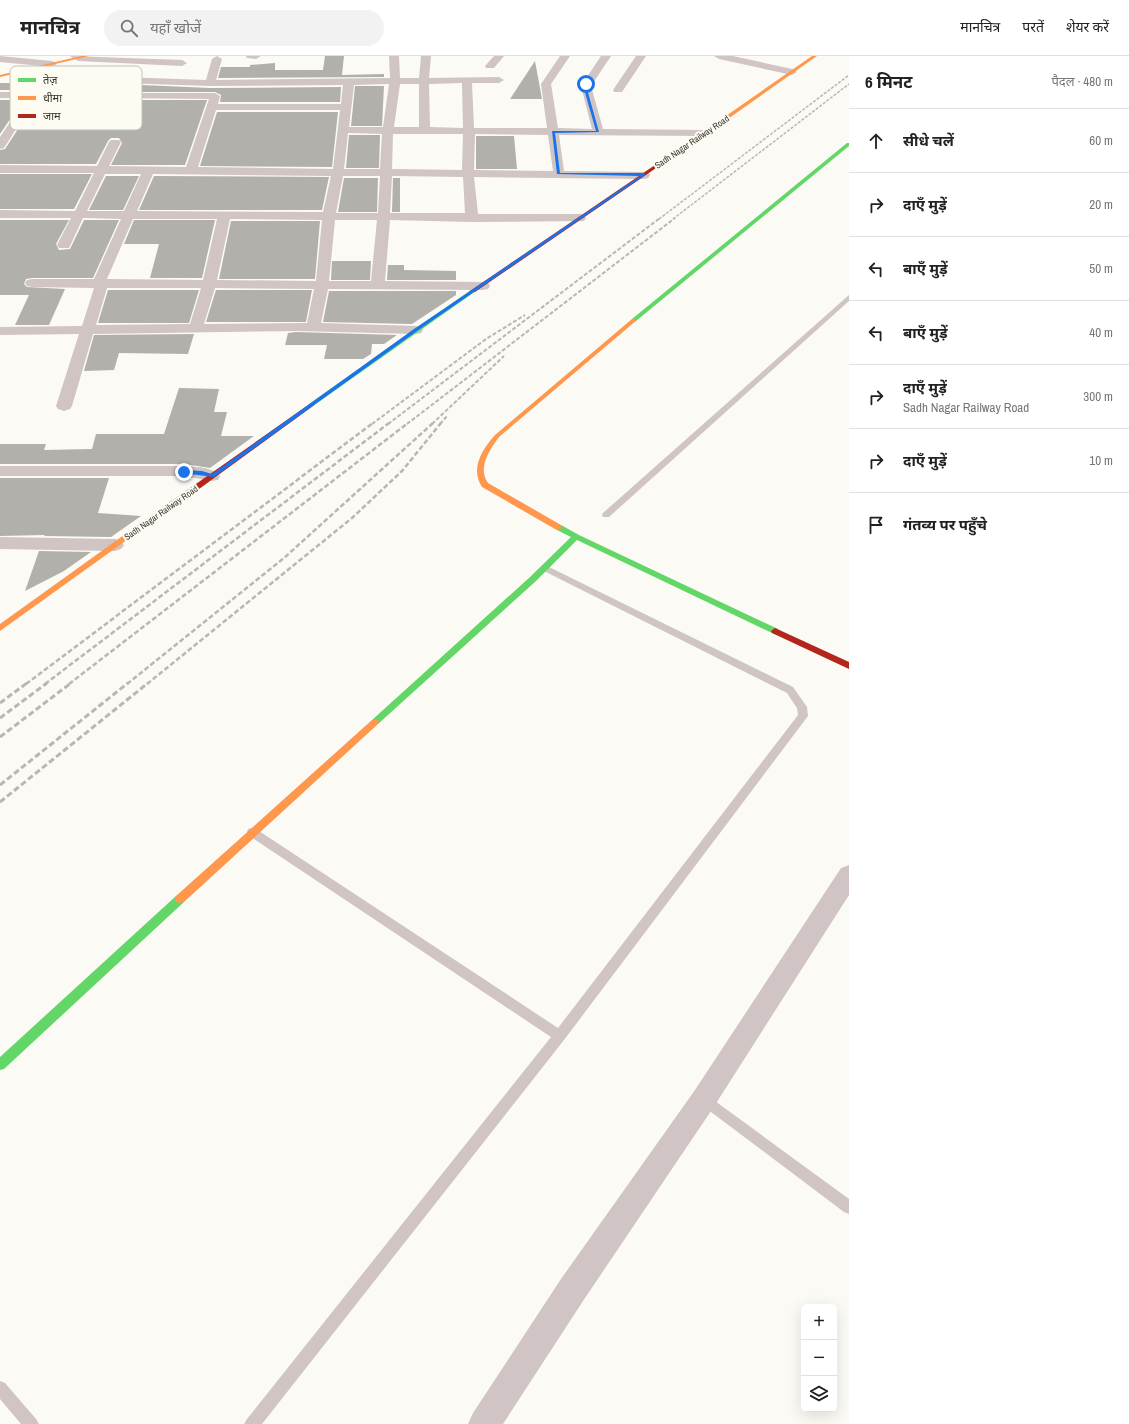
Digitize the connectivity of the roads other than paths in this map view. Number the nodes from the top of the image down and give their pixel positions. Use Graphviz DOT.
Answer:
graph roads {
  1 [pos="251,56"];
  2 [pos="256,56"];
  3 [pos="394,56"];
  4 [pos="426,56"];
  5 [pos="499,56"];
  6 [pos="565,56"];
  7 [pos="606,56"];
  8 [pos="641,56"];
  9 [pos="719,56"];
  10 [pos="815,56"];
  11 [pos="80,57"];
  12 [pos="0,59"];
  13 [pos="217,59"];
  14 [pos="135,61"];
  15 [pos="182,63"];
  16 [pos="52,64"];
  17 [pos="43,66"];
  18 [pos="131,66"];
  19 [pos="490,66"];
  20 [pos="792,72"];
  21 [pos="10,74"];
  22 [pos="0,76"];
  23 [pos="142,80"];
  24 [pos="395,80"];
  25 [pos="424,80"];
  26 [pos="467,80"];
  27 [pos="499,80"];
  28 [pos="349,81"];
  29 [pos="210,82"];
  30 [pos="618,90"];
  31 [pos="142,98"];
  32 [pos="346,107"];
  33 [pos="212,108"];
  34 [pos="10,130"];
  35 [pos="342,130"];
  36 [pos="388,131"];
  37 [pos="425,131"];
  38 [pos="469,131"];
  39 [pos="553,132"];
  40 [pos="598,132"];
  41 [pos="705,133"];
  42 [pos="115,142"];
  43 [pos="849,144"];
  44 [pos="0,146"];
  45 [pos="0,169"];
  46 [pos="100,170"];
  47 [pos="148,170"];
  48 [pos="191,171"];
  49 [pos="338,172"];
  50 [pos="386,172"];
  51 [pos="468,173"];
  52 [pos="559,174"];
  53 [pos="644,175"];
  54 [pos="80,215"];
  55 [pos="130,215"];
  56 [pos="1,216"];
  57 [pos="224,216"];
  58 [pos="329,216"];
  59 [pos="384,217"];
  60 [pos="472,218"];
  61 [pos="580,218"];
  62 [pos="64,245"];
  63 [pos="32,283"];
  64 [pos="101,283"];
  65 [pos="209,284"];
  66 [pos="322,284"];
  67 [pos="378,284"];
  68 [pos="483,286"];
  69 [pos="849,297"];
  70 [pos="196,328"];
  71 [pos="313,328"];
  72 [pos="88,329"];
  73 [pos="416,330"];
  74 [pos="0,331"];
  75 [pos="64,406"];
  76 [pos="0,470"];
  77 [pos="212,476"];
  78 [pos="606,515"];
  79 [pos="576,538"];
  80 [pos="0,543"];
  81 [pos="115,545"];
  82 [pos="545,568"];
  83 [pos="3,624"];
  84 [pos="849,666"];
  85 [pos="252,832"];
  86 [pos="849,875"];
  87 [pos="560,1036"];
  88 [pos="0,1065"];
  89 [pos="704,1099"];
  90 [pos="849,1207"];
  91 [pos="0,1388"];
  92 [pos="31,1424"];
  93 [pos="252,1424"];
  94 [pos="484,1424"];
  1 -- 2 [label="street"];
  3 -- 24 [label="street"];
  4 -- 25 [label="street"];
  5 -- 19 [label="street"];
  6 -- 39 [label="street"];
  7 -- 40 [label="street"];
  8 -- 30 [label="street"];
  9 -- 20 [label="street"];
  10 -- 20 [label="street, Sadh Nagar Railway Road"];
  11 -- 14 [label="street"];
  11 -- 16 [label="street"];
  12 -- 16 [label="street"];
  13 -- 29 [label="street"];
  14 -- 15 [label="street"];
  14 -- 18 [label="street"];
  16 -- 17 [label="street"];
  20 -- 41 [label="street, Sadh Nagar Railway Road"];
  21 -- 22 [label="street"];
  23 -- 29 [label="street"];
  24 -- 25 [label="street"];
  24 -- 28 [label="street"];
  24 -- 36 [label="street"];
  25 -- 26 [label="street"];
  25 -- 37 [label="street"];
  26 -- 27 [label="street"];
  26 -- 38 [label="street"];
  28 -- 29 [label="street"];
  28 -- 32 [label="street"];
  31 -- 33 [label="street"];
  32 -- 33 [label="street"];
  32 -- 35 [label="street"];
  33 -- 48 [label="street"];
  34 -- 44 [label="street"];
  35 -- 36 [label="street"];
  35 -- 49 [label="street"];
  36 -- 37 [label="street"];
  36 -- 50 [label="street"];
  37 -- 38 [label="street"];
  38 -- 39 [label="street"];
  38 -- 51 [label="street"];
  39 -- 40 [label="street"];
  39 -- 52 [label="street"];
  40 -- 41 [label="street"];
  41 -- 53 [label="street, Sadh Nagar Railway Road"];
  42 -- 46 [label="street"];
  43 -- 79 [label="street"];
  45 -- 46 [label="street"];
  46 -- 47 [label="street"];
  46 -- 54 [label="street"];
  47 -- 48 [label="street"];
  47 -- 55 [label="street"];
  48 -- 49 [label="street"];
  49 -- 50 [label="street"];
  49 -- 58 [label="street"];
  50 -- 51 [label="street"];
  50 -- 59 [label="street"];
  51 -- 52 [label="street"];
  51 -- 60 [label="street"];
  52 -- 53 [label="street"];
  53 -- 61 [label="street, Sadh Nagar Railway Road"];
  54 -- 55 [label="street"];
  54 -- 56 [label="street"];
  54 -- 62 [label="street"];
  55 -- 57 [label="street"];
  55 -- 64 [label="street"];
  57 -- 58 [label="street"];
  57 -- 65 [label="street"];
  58 -- 59 [label="street"];
  58 -- 66 [label="street"];
  59 -- 60 [label="street"];
  59 -- 67 [label="street"];
  60 -- 61 [label="street"];
  61 -- 68 [label="street, Sadh Nagar Railway Road"];
  63 -- 64 [label="street"];
  64 -- 65 [label="street"];
  64 -- 72 [label="street"];
  65 -- 66 [label="street"];
  65 -- 70 [label="street"];
  66 -- 67 [label="street"];
  66 -- 71 [label="street"];
  67 -- 68 [label="street"];
  68 -- 73 [label="street, Sadh Nagar Railway Road"];
  69 -- 78 [label="lane"];
  70 -- 71 [label="street"];
  70 -- 72 [label="street"];
  71 -- 73 [label="street"];
  72 -- 74 [label="street"];
  72 -- 75 [label="street"];
  73 -- 77 [label="street, Sadh Nagar Railway Road"];
  76 -- 77 [label="street"];
  77 -- 81 [label="street, Sadh Nagar Railway Road"];
  79 -- 82 [label="street"];
  79 -- 84 [label="street"];
  80 -- 81 [label="street"];
  81 -- 83 [label="street, Sadh Nagar Railway Road"];
  82 -- 85 [label="street"];
  82 -- 87 [label="lane"];
  85 -- 87 [label="lane"];
  85 -- 88 [label="street"];
  86 -- 89 [label="street"];
  87 -- 93 [label="lane"];
  89 -- 90 [label="lane"];
  89 -- 94 [label="street"];
  91 -- 92 [label="lane"];
}
